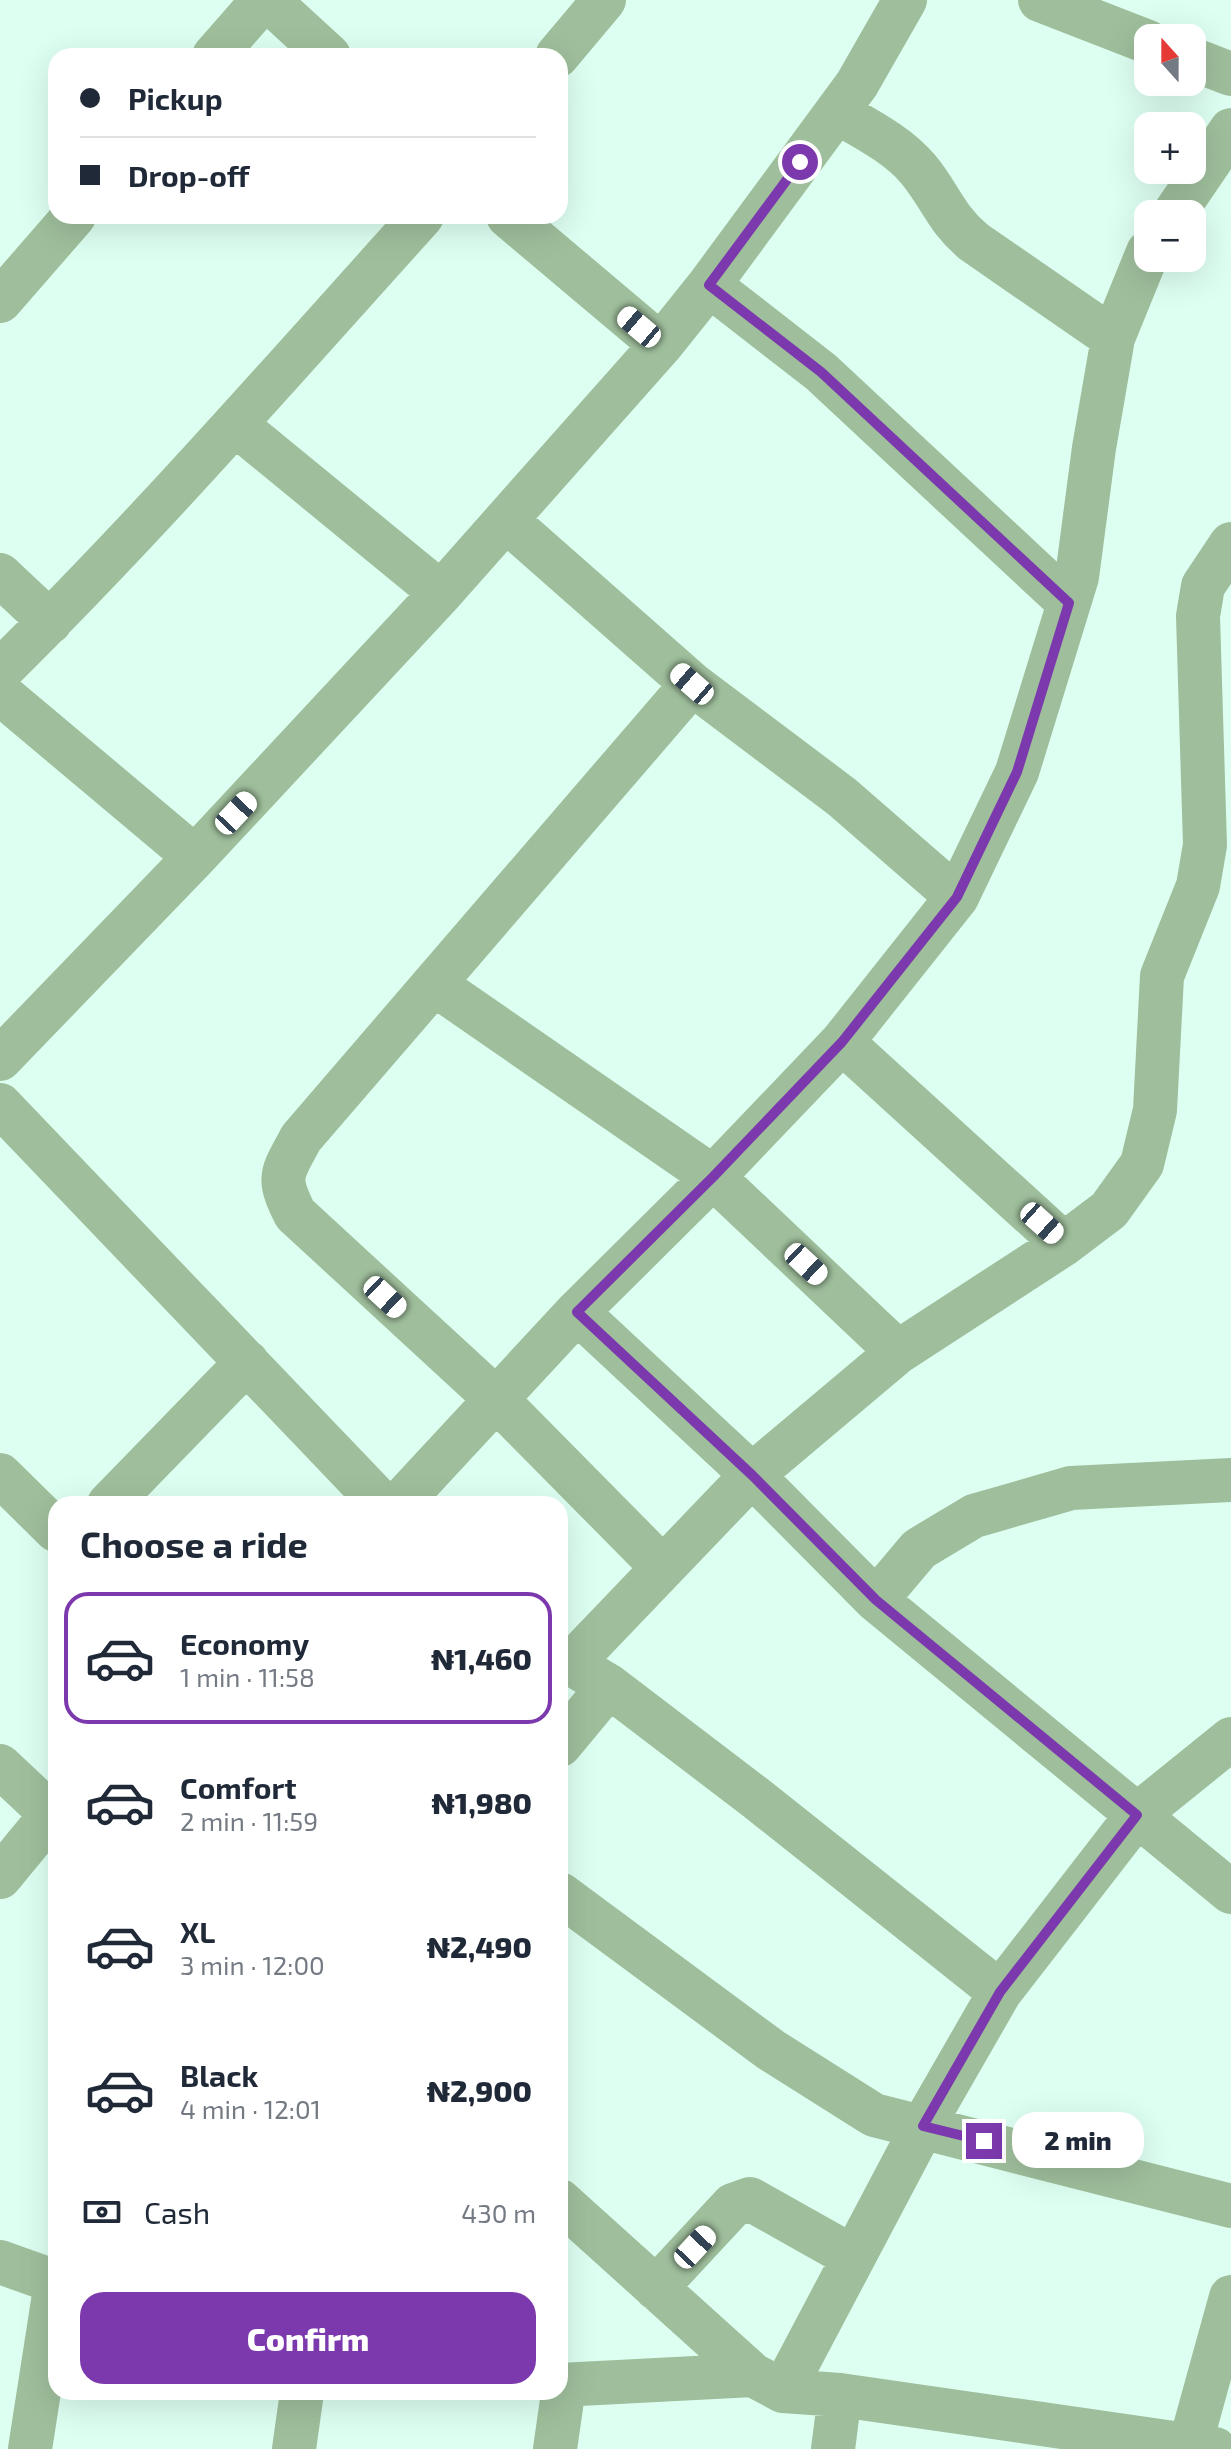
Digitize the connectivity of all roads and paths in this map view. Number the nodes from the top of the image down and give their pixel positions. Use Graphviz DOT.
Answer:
graph roads {
  1 [pos="266,0"];
  2 [pos="604,0"];
  3 [pos="905,0"];
  4 [pos="1040,0"];
  5 [pos="1134,37"];
  6 [pos="221,48"];
  7 [pos="320,48"];
  8 [pos="564,48"];
  9 [pos="1206,64"];
  10 [pos="1231,74"];
  11 [pos="837,112"];
  12 [pos="1231,130"];
  13 [pos="1184,200"];
  14 [pos="67,224"];
  15 [pos="415,224"];
  16 [pos="517,224"];
  17 [pos="1140,272"];
  18 [pos="709,285"];
  19 [pos="0,301"];
  20 [pos="1113,338"];
  21 [pos="661,345"];
  22 [pos="235,424"];
  23 [pos="507,521"];
  24 [pos="1231,544"];
  25 [pos="0,575"];
  26 [pos="441,593"];
  27 [pos="1069,603"];
  28 [pos="50,622"];
  29 [pos="0,671"];
  30 [pos="692,684"];
  31 [pos="0,693"];
  32 [pos="195,857"];
  33 [pos="957,897"];
  34 [pos="434,984"];
  35 [pos="842,1042"];
  36 [pos="0,1059"];
  37 [pos="0,1105"];
  38 [pos="713,1177"];
  39 [pos="1064,1244"];
  40 [pos="577,1312"];
  41 [pos="898,1352"];
  42 [pos="247,1362"];
  43 [pos="497,1400"];
  44 [pos="0,1475"];
  45 [pos="752,1475"];
  46 [pos="1231,1480"];
  47 [pos="117,1496"];
  48 [pos="374,1496"];
  49 [pos="407,1496"];
  50 [pos="48,1522"];
  51 [pos="663,1568"];
  52 [pos="876,1600"];
  53 [pos="568,1658"];
  54 [pos="568,1663"];
  55 [pos="609,1686"];
  56 [pos="568,1735"];
  57 [pos="1231,1739"];
  58 [pos="0,1766"];
  59 [pos="48,1806"];
  60 [pos="1137,1815"];
  61 [pos="48,1818"];
  62 [pos="0,1877"];
  63 [pos="1231,1892"];
  64 [pos="568,1900"];
  65 [pos="1000,1992"];
  66 [pos="923,2126"];
  67 [pos="1231,2206"];
  68 [pos="568,2208"];
  69 [pos="853,2257"];
  70 [pos="0,2262"];
  71 [pos="48,2279"];
  72 [pos="656,2288"];
  73 [pos="1231,2297"];
  74 [pos="48,2333"];
  75 [pos="768,2383"];
  76 [pos="568,2385"];
  77 [pos="840,2395"];
  78 [pos="301,2400"];
  79 [pos="560,2400"];
  80 [pos="1198,2448"];
  81 [pos="30,2449"];
  82 [pos="294,2449"];
  83 [pos="555,2449"];
  84 [pos="833,2449"];
  1 -- 6 [label="street"];
  1 -- 7 [label="street"];
  2 -- 8 [label="street"];
  3 -- 11 [label="street"];
  4 -- 5 [label="street"];
  9 -- 10 [label="street"];
  11 -- 18 [label="street"];
  11 -- 20 [label="street"];
  12 -- 13 [label="street"];
  14 -- 19 [label="street"];
  15 -- 22 [label="street"];
  16 -- 21 [label="street"];
  17 -- 20 [label="street"];
  18 -- 21 [label="street"];
  18 -- 27 [label="street"];
  20 -- 27 [label="street"];
  21 -- 23 [label="street"];
  22 -- 26 [label="street"];
  22 -- 28 [label="street"];
  23 -- 26 [label="street"];
  23 -- 30 [label="street"];
  24 -- 39 [label="street"];
  25 -- 28 [label="street"];
  26 -- 32 [label="street"];
  27 -- 33 [label="street"];
  28 -- 29 [label="street"];
  30 -- 33 [label="street"];
  30 -- 34 [label="street"];
  31 -- 32 [label="street"];
  32 -- 36 [label="street"];
  33 -- 35 [label="street"];
  34 -- 38 [label="street"];
  34 -- 43 [label="street"];
  35 -- 38 [label="street"];
  35 -- 39 [label="street"];
  37 -- 42 [label="street"];
  38 -- 40 [label="street"];
  38 -- 41 [label="street"];
  39 -- 41 [label="street"];
  40 -- 43 [label="street"];
  40 -- 45 [label="street"];
  41 -- 45 [label="street"];
  42 -- 47 [label="street"];
  42 -- 48 [label="street"];
  43 -- 49 [label="street"];
  43 -- 51 [label="street"];
  44 -- 50 [label="street"];
  45 -- 51 [label="street"];
  45 -- 52 [label="street"];
  46 -- 52 [label="street"];
  51 -- 53 [label="street"];
  52 -- 60 [label="street"];
  54 -- 55 [label="street"];
  55 -- 56 [label="street"];
  55 -- 65 [label="street"];
  57 -- 60 [label="street"];
  58 -- 59 [label="street"];
  60 -- 63 [label="street"];
  60 -- 65 [label="street"];
  61 -- 62 [label="street"];
  64 -- 66 [label="street"];
  65 -- 66 [label="street"];
  66 -- 67 [label="street"];
  66 -- 69 [label="street"];
  68 -- 72 [label="street"];
  69 -- 72 [label="street"];
  69 -- 75 [label="street"];
  70 -- 71 [label="street"];
  72 -- 75 [label="street"];
  73 -- 80 [label="street"];
  74 -- 81 [label="street"];
  75 -- 76 [label="street"];
  75 -- 77 [label="street"];
  77 -- 80 [label="street"];
  77 -- 84 [label="street"];
  78 -- 82 [label="street"];
  79 -- 83 [label="street"];
}
